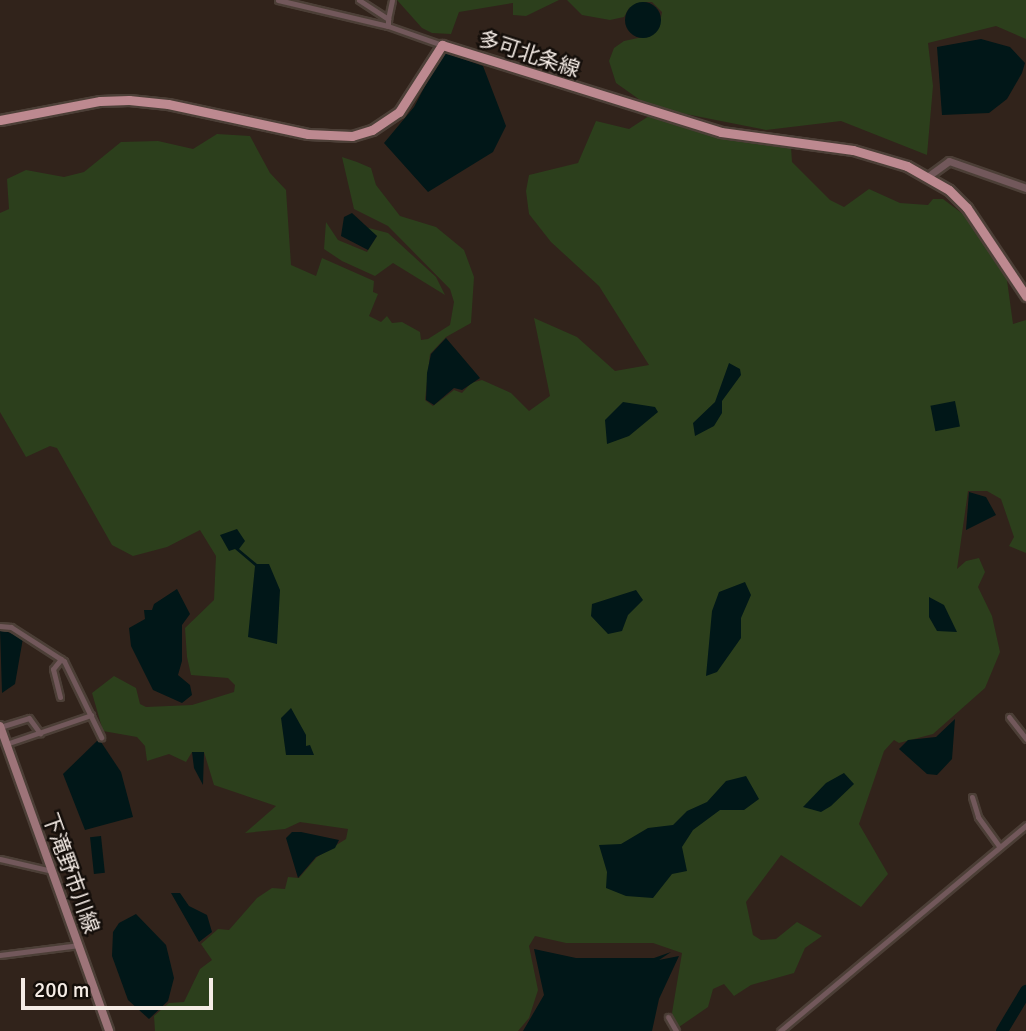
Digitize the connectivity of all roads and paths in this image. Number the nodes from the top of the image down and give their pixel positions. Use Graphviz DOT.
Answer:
graph roads {
  1 [pos="278,0"];
  2 [pos="315,0"];
  3 [pos="360,0"];
  4 [pos="392,0"];
  5 [pos="314,9"];
  6 [pos="388,23"];
  7 [pos="442,45"];
  8 [pos="0,120"];
  9 [pos="928,177"];
  10 [pos="1026,188"];
  11 [pos="1026,296"];
  12 [pos="0,626"];
  13 [pos="61,659"];
  14 [pos="60,697"];
  15 [pos="91,715"];
  16 [pos="1009,717"];
  17 [pos="0,728"];
  18 [pos="40,733"];
  19 [pos="100,737"];
  20 [pos="1026,738"];
  21 [pos="6,744"];
  22 [pos="972,797"];
  23 [pos="1026,825"];
  24 [pos="1000,847"];
  25 [pos="0,859"];
  26 [pos="52,871"];
  27 [pos="79,945"];
  28 [pos="0,955"];
  29 [pos="668,1017"];
  30 [pos="109,1031"];
  31 [pos="676,1031"];
  32 [pos="780,1031"];
  1 -- 5 [label="street"];
  2 -- 5 [label="street"];
  3 -- 6 [label="street"];
  4 -- 6 [label="street"];
  5 -- 6 [label="street"];
  6 -- 7 [label="street"];
  7 -- 8 [label="main road"];
  7 -- 9 [label="main road, 多可北条線"];
  9 -- 10 [label="street"];
  9 -- 11 [label="main road, 多可北条線"];
  12 -- 13 [label="street"];
  13 -- 14 [label="street"];
  13 -- 15 [label="street"];
  15 -- 18 [label="street"];
  15 -- 19 [label="street"];
  16 -- 20 [label="street"];
  17 -- 18 [label="street"];
  17 -- 21 [label="main road, 下滝野市川線"];
  18 -- 21 [label="street"];
  21 -- 26 [label="main road, 下滝野市川線"];
  22 -- 24 [label="street"];
  23 -- 24 [label="street"];
  24 -- 32 [label="street"];
  25 -- 26 [label="street"];
  26 -- 27 [label="main road, 下滝野市川線"];
  27 -- 28 [label="street"];
  27 -- 30 [label="main road, 下滝野市川線"];
  29 -- 31 [label="street"];
}
